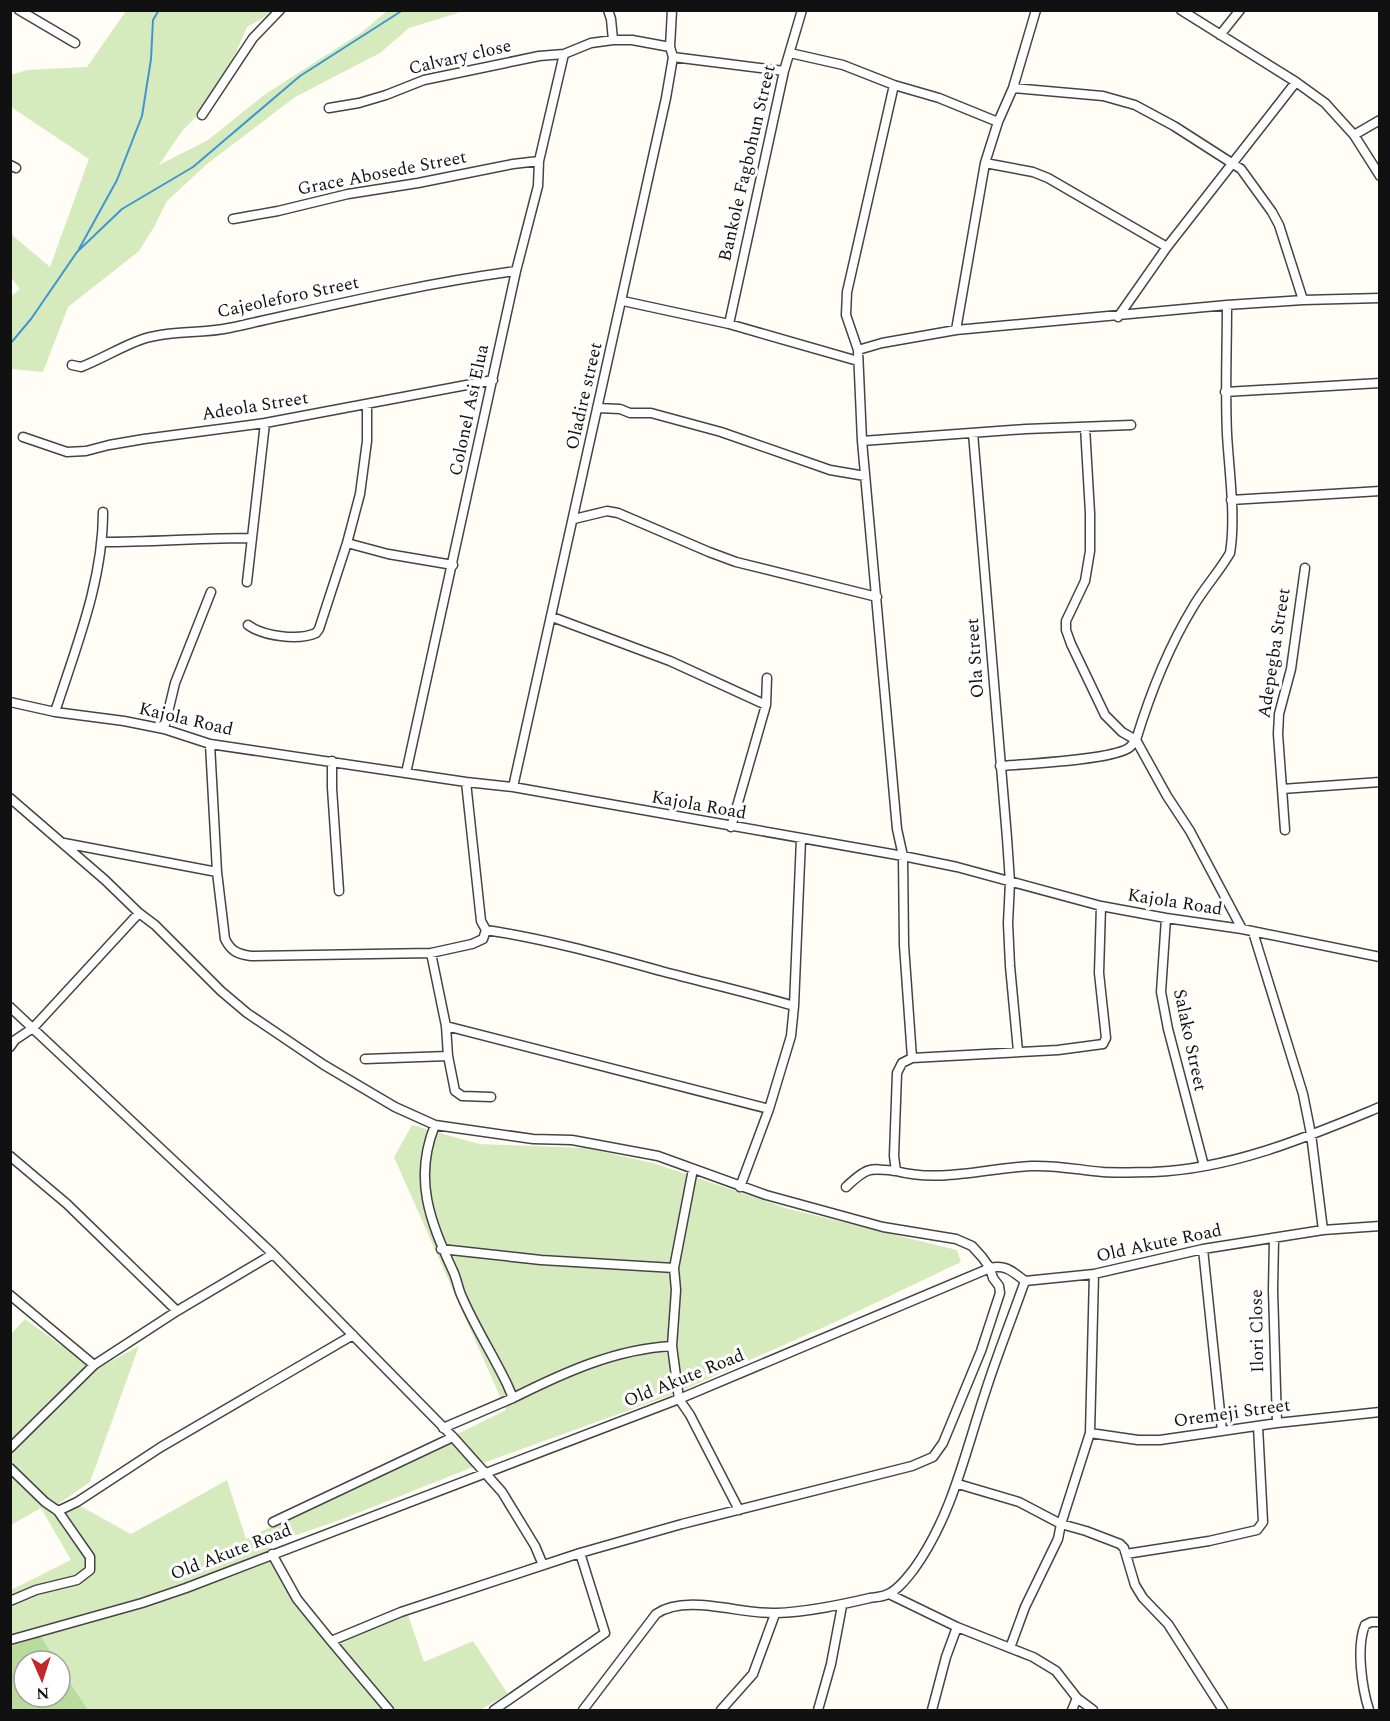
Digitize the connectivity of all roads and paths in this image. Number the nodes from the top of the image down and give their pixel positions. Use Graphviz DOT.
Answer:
graph roads {
  1 [pos="19,10"];
  2 [pos="280,10"];
  3 [pos="608,10"];
  4 [pos="672,10"];
  5 [pos="802,10"];
  6 [pos="1036,10"];
  7 [pos="1181,10"];
  8 [pos="1240,10"];
  9 [pos="1220,35"];
  10 [pos="613,40"];
  11 [pos="75,43"];
  12 [pos="670,47"];
  13 [pos="790,52"];
  14 [pos="564,54"];
  15 [pos="673,57"];
  16 [pos="784,71"];
  17 [pos="1296,82"];
  18 [pos="894,85"];
  19 [pos="1014,88"];
  20 [pos="329,108"];
  21 [pos="202,115"];
  22 [pos="1380,120"];
  23 [pos="998,122"];
  24 [pos="1354,135"];
  25 [pos="539,161"];
  26 [pos="986,163"];
  27 [pos="1232,164"];
  28 [pos="1380,176"];
  29 [pos="233,219"];
  30 [pos="1167,247"];
  31 [pos="516,271"];
  32 [pos="1380,298"];
  33 [pos="1303,300"];
  34 [pos="623,301"];
  35 [pos="1227,305"];
  36 [pos="1118,316"];
  37 [pos="729,324"];
  38 [pos="956,330"];
  39 [pos="858,350"];
  40 [pos="858,361"];
  41 [pos="72,365"];
  42 [pos="493,380"];
  43 [pos="1380,383"];
  44 [pos="1225,392"];
  45 [pos="367,404"];
  46 [pos="597,408"];
  47 [pos="265,423"];
  48 [pos="1131,425"];
  49 [pos="1085,427"];
  50 [pos="973,433"];
  51 [pos="23,437"];
  52 [pos="862,441"];
  53 [pos="865,476"];
  54 [pos="1380,491"];
  55 [pos="1231,500"];
  56 [pos="103,512"];
  57 [pos="574,519"];
  58 [pos="252,538"];
  59 [pos="102,542"];
  60 [pos="347,543"];
  61 [pos="453,565"];
  62 [pos="1305,568"];
  63 [pos="247,582"];
  64 [pos="211,592"];
  65 [pos="877,597"];
  66 [pos="552,617"];
  67 [pos="248,625"];
  68 [pos="767,678"];
  69 [pos="10,702"];
  70 [pos="766,705"];
  71 [pos="55,712"];
  72 [pos="164,729"];
  73 [pos="1136,740"];
  74 [pos="210,744"];
  75 [pos="332,761"];
  76 [pos="1000,766"];
  77 [pos="406,773"];
  78 [pos="465,782"];
  79 [pos="1380,782"];
  80 [pos="513,787"];
  81 [pos="1282,789"];
  82 [pos="10,798"];
  83 [pos="731,827"];
  84 [pos="1285,831"];
  85 [pos="801,839"];
  86 [pos="61,842"];
  87 [pos="903,856"];
  88 [pos="217,872"];
  89 [pos="1010,882"];
  90 [pos="339,891"];
  91 [pos="1101,906"];
  92 [pos="139,913"];
  93 [pos="1166,918"];
  94 [pos="1242,929"];
  95 [pos="486,930"];
  96 [pos="1253,932"];
  97 [pos="431,953"];
  98 [pos="1380,957"];
  99 [pos="794,1006"];
  100 [pos="10,1007"];
  101 [pos="446,1026"];
  102 [pos="33,1028"];
  103 [pos="10,1047"];
  104 [pos="1018,1051"];
  105 [pos="448,1056"];
  106 [pos="912,1058"];
  107 [pos="365,1059"];
  108 [pos="491,1097"];
  109 [pos="1380,1107"];
  110 [pos="769,1109"];
  111 [pos="435,1125"];
  112 [pos="1311,1134"];
  113 [pos="10,1156"];
  114 [pos="1204,1166"];
  115 [pos="693,1169"];
  116 [pos="896,1171"];
  117 [pos="740,1187"];
  118 [pos="846,1187"];
  119 [pos="1380,1227"];
  120 [pos="1323,1230"];
  121 [pos="1274,1239"];
  122 [pos="441,1249"];
  123 [pos="1203,1249"];
  124 [pos="273,1254"];
  125 [pos="674,1268"];
  126 [pos="990,1268"];
  127 [pos="1094,1274"];
  128 [pos="1025,1281"];
  129 [pos="10,1295"];
  130 [pos="177,1311"];
  131 [pos="353,1335"];
  132 [pos="672,1346"];
  133 [pos="94,1365"];
  134 [pos="513,1398"];
  135 [pos="679,1399"];
  136 [pos="1380,1412"];
  137 [pos="1277,1423"];
  138 [pos="1258,1426"];
  139 [pos="443,1428"];
  140 [pos="1222,1431"];
  141 [pos="1090,1433"];
  142 [pos="453,1437"];
  143 [pos="10,1448"];
  144 [pos="10,1468"];
  145 [pos="485,1473"];
  146 [pos="957,1484"];
  147 [pos="740,1510"];
  148 [pos="58,1511"];
  149 [pos="273,1522"];
  150 [pos="1061,1524"];
  151 [pos="580,1553"];
  152 [pos="272,1554"];
  153 [pos="1126,1554"];
  154 [pos="543,1565"];
  155 [pos="889,1594"];
  156 [pos="10,1601"];
  157 [pos="843,1606"];
  158 [pos="775,1614"];
  159 [pos="1380,1622"];
  160 [pos="957,1627"];
  161 [pos="10,1640"];
  162 [pos="331,1641"];
  163 [pos="1010,1648"];
  164 [pos="1077,1698"];
  165 [pos="389,1710"];
  166 [pos="494,1710"];
  167 [pos="583,1710"];
  168 [pos="721,1710"];
  169 [pos="818,1710"];
  170 [pos="932,1710"];
  171 [pos="1072,1710"];
  172 [pos="1093,1710"];
  173 [pos="1223,1710"];
  174 [pos="1369,1710"];
  1 -- 11 [label="street"];
  2 -- 21 [label="street"];
  3 -- 10 [label="street"];
  4 -- 12 [label="street, Oladire street"];
  5 -- 13 [label="street, Bankole Fagbohun Street"];
  6 -- 19 [label="street"];
  7 -- 9 [label="street"];
  8 -- 9 [label="street"];
  9 -- 17 [label="street"];
  10 -- 12 [label="street"];
  10 -- 14 [label="street"];
  12 -- 15 [label="street, Oladire street"];
  13 -- 16 [label="street, Bankole Fagbohun Street"];
  13 -- 18 [label="street"];
  14 -- 20 [label="street, Calvary close"];
  14 -- 25 [label="street, Colonel Asi Elua"];
  15 -- 16 [label="street"];
  15 -- 34 [label="street, Oladire street"];
  16 -- 37 [label="street, Bankole Fagbohun Street"];
  17 -- 24 [label="street"];
  17 -- 27 [label="street"];
  18 -- 23 [label="street"];
  18 -- 39 [label="street"];
  19 -- 23 [label="street"];
  19 -- 27 [label="street"];
  22 -- 24 [label="street"];
  23 -- 26 [label="street"];
  24 -- 28 [label="street"];
  25 -- 29 [label="street, Grace Abosede Street"];
  25 -- 31 [label="street, Colonel Asi Elua"];
  26 -- 30 [label="street"];
  26 -- 38 [label="street"];
  27 -- 30 [label="street"];
  27 -- 33 [label="street"];
  30 -- 36 [label="street"];
  31 -- 41 [label="street, Cajeoleforo Street"];
  31 -- 42 [label="street, Colonel Asi Elua"];
  32 -- 33 [label="street"];
  33 -- 35 [label="street"];
  34 -- 37 [label="street"];
  34 -- 46 [label="street, Oladire street"];
  35 -- 36 [label="street"];
  35 -- 44 [label="street"];
  36 -- 38 [label="street"];
  37 -- 40 [label="street"];
  38 -- 39 [label="street"];
  39 -- 40 [label="street"];
  40 -- 52 [label="street"];
  42 -- 45 [label="street, Adeola Street"];
  42 -- 61 [label="street, Colonel Asi Elua"];
  43 -- 44 [label="street"];
  44 -- 55 [label="street"];
  45 -- 47 [label="street, Adeola Street"];
  45 -- 60 [label="street"];
  46 -- 53 [label="street"];
  46 -- 57 [label="street, Oladire street"];
  47 -- 51 [label="street, Adeola Street"];
  47 -- 58 [label="street"];
  48 -- 49 [label="street"];
  49 -- 50 [label="street"];
  49 -- 73 [label="street"];
  50 -- 52 [label="street"];
  50 -- 76 [label="street, Ola Street"];
  52 -- 53 [label="street"];
  53 -- 65 [label="street"];
  54 -- 55 [label="street"];
  55 -- 73 [label="street"];
  56 -- 59 [label="street"];
  57 -- 65 [label="street"];
  57 -- 66 [label="street, Oladire street"];
  58 -- 59 [label="street"];
  58 -- 63 [label="street"];
  59 -- 71 [label="street"];
  60 -- 61 [label="street"];
  60 -- 67 [label="street"];
  61 -- 77 [label="street, Colonel Asi Elua"];
  62 -- 81 [label="street, Adepegba Street"];
  64 -- 72 [label="street"];
  65 -- 87 [label="street"];
  66 -- 70 [label="street"];
  66 -- 80 [label="street, Oladire street"];
  68 -- 70 [label="street"];
  69 -- 71 [label="street, Kajola Road"];
  70 -- 83 [label="street"];
  71 -- 72 [label="street, Kajola Road"];
  72 -- 74 [label="street, Kajola Road"];
  73 -- 76 [label="street"];
  73 -- 94 [label="street"];
  74 -- 75 [label="street, Kajola Road"];
  74 -- 88 [label="street"];
  75 -- 77 [label="street, Kajola Road"];
  75 -- 90 [label="street"];
  76 -- 89 [label="street, Ola Street"];
  77 -- 78 [label="street, Kajola Road"];
  78 -- 80 [label="street, Kajola Road"];
  78 -- 95 [label="street"];
  79 -- 81 [label="street"];
  80 -- 83 [label="street, Kajola Road"];
  81 -- 84 [label="street, Adepegba Street"];
  82 -- 86 [label="street"];
  83 -- 85 [label="street, Kajola Road"];
  85 -- 87 [label="street, Kajola Road"];
  85 -- 99 [label="street"];
  86 -- 88 [label="street"];
  86 -- 92 [label="street"];
  87 -- 89 [label="street, Kajola Road"];
  87 -- 106 [label="street"];
  88 -- 97 [label="street"];
  89 -- 91 [label="street, Kajola Road"];
  89 -- 104 [label="street, Ola Street"];
  91 -- 93 [label="street, Kajola Road"];
  91 -- 104 [label="street"];
  92 -- 102 [label="street"];
  92 -- 111 [label="street"];
  93 -- 94 [label="street, Kajola Road"];
  93 -- 114 [label="street, Salako Street"];
  94 -- 96 [label="street, Kajola Road"];
  95 -- 97 [label="street"];
  95 -- 99 [label="street"];
  96 -- 98 [label="street, Kajola Road"];
  96 -- 112 [label="street"];
  97 -- 101 [label="street"];
  99 -- 110 [label="street"];
  100 -- 102 [label="street"];
  101 -- 105 [label="street"];
  101 -- 110 [label="street"];
  102 -- 103 [label="street"];
  102 -- 124 [label="street"];
  104 -- 106 [label="street"];
  105 -- 107 [label="street"];
  105 -- 108 [label="street"];
  106 -- 116 [label="street"];
  109 -- 112 [label="street"];
  110 -- 117 [label="street"];
  111 -- 115 [label="street"];
  111 -- 122 [label="street"];
  112 -- 114 [label="street"];
  112 -- 120 [label="street"];
  113 -- 130 [label="street"];
  114 -- 116 [label="street"];
  115 -- 117 [label="street"];
  115 -- 125 [label="street"];
  116 -- 118 [label="street"];
  117 -- 126 [label="street"];
  119 -- 120 [label="street, Old Akute Road"];
  120 -- 121 [label="street, Old Akute Road"];
  121 -- 123 [label="street, Old Akute Road"];
  121 -- 137 [label="street, Ilori Close"];
  122 -- 125 [label="street"];
  122 -- 134 [label="street"];
  123 -- 127 [label="street, Old Akute Road"];
  123 -- 140 [label="street"];
  124 -- 130 [label="street"];
  124 -- 131 [label="street"];
  125 -- 132 [label="street"];
  126 -- 128 [label="street"];
  126 -- 135 [label="street, Old Akute Road"];
  126 -- 147 [label="street"];
  127 -- 128 [label="street, Old Akute Road"];
  127 -- 141 [label="street"];
  128 -- 146 [label="street"];
  129 -- 133 [label="street"];
  130 -- 133 [label="street"];
  131 -- 139 [label="street"];
  131 -- 148 [label="street"];
  132 -- 134 [label="street"];
  132 -- 135 [label="street"];
  133 -- 143 [label="street"];
  134 -- 139 [label="street"];
  135 -- 145 [label="street, Old Akute Road"];
  135 -- 147 [label="street"];
  136 -- 137 [label="street, Oremeji Street"];
  137 -- 138 [label="street, Oremeji Street"];
  138 -- 140 [label="street, Oremeji Street"];
  138 -- 153 [label="street"];
  139 -- 142 [label="street"];
  140 -- 141 [label="street, Oremeji Street"];
  141 -- 150 [label="street"];
  142 -- 145 [label="street"];
  142 -- 149 [label="street"];
  144 -- 148 [label="street"];
  145 -- 152 [label="street, Old Akute Road"];
  145 -- 154 [label="street"];
  146 -- 150 [label="street"];
  146 -- 155 [label="street"];
  147 -- 151 [label="street"];
  148 -- 156 [label="street"];
  150 -- 153 [label="street"];
  150 -- 163 [label="street"];
  151 -- 154 [label="street"];
  151 -- 166 [label="street"];
  152 -- 161 [label="street, Old Akute Road"];
  152 -- 162 [label="street"];
  153 -- 173 [label="street"];
  154 -- 162 [label="street"];
  155 -- 157 [label="street"];
  155 -- 160 [label="street"];
  157 -- 158 [label="street"];
  157 -- 169 [label="street"];
  158 -- 167 [label="street"];
  158 -- 168 [label="street"];
  159 -- 174 [label="street"];
  160 -- 163 [label="street"];
  160 -- 170 [label="street"];
  162 -- 165 [label="street"];
  163 -- 164 [label="street"];
  164 -- 171 [label="street"];
  164 -- 172 [label="street"];
}
